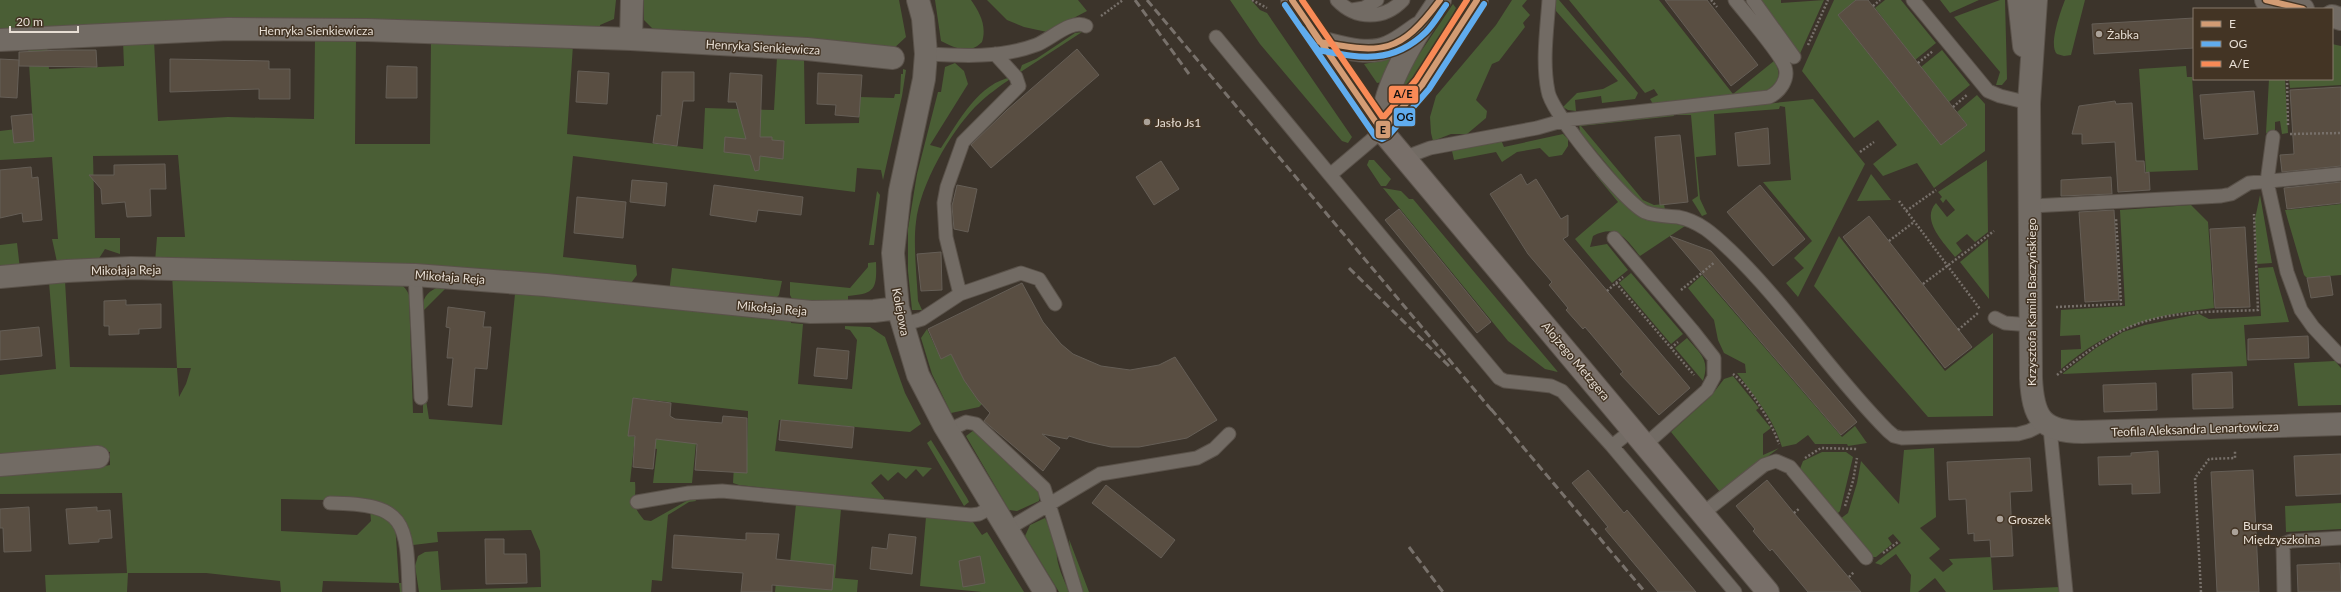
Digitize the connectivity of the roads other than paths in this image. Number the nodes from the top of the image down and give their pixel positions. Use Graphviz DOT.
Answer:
graph roads {
  1 [pos="632,0"];
  2 [pos="918,0"];
  3 [pos="1292,0"];
  4 [pos="1337,0"];
  5 [pos="1377,0"];
  6 [pos="1403,0"];
  7 [pos="1440,0"];
  8 [pos="1477,0"];
  9 [pos="1549,0"];
  10 [pos="1735,0"];
  11 [pos="1753,0"];
  12 [pos="1913,0"];
  13 [pos="2019,0"];
  14 [pos="2036,0"];
  15 [pos="2266,0"];
  16 [pos="2299,8"];
  17 [pos="1352,10"];
  18 [pos="1086,26"];
  19 [pos="1421,26"];
  20 [pos="1216,37"];
  21 [pos="631,39"];
  22 [pos="0,40"];
  23 [pos="1320,42"];
  24 [pos="926,54"];
  25 [pos="995,54"];
  26 [pos="1794,57"];
  27 [pos="894,58"];
  28 [pos="2029,103"];
  29 [pos="1565,120"];
  30 [pos="1382,131"];
  31 [pos="2272,137"];
  32 [pos="1406,157"];
  33 [pos="2341,174"];
  34 [pos="1330,175"];
  35 [pos="2267,182"];
  36 [pos="2031,206"];
  37 [pos="1614,238"];
  38 [pos="415,275"];
  39 [pos="0,277"];
  40 [pos="960,294"];
  41 [pos="1055,304"];
  42 [pos="900,317"];
  43 [pos="1995,318"];
  44 [pos="2031,325"];
  45 [pos="2341,358"];
  46 [pos="420,398"];
  47 [pos="2341,424"];
  48 [pos="2047,425"];
  49 [pos="947,431"];
  50 [pos="1228,434"];
  51 [pos="1639,437"];
  52 [pos="1612,446"];
  53 [pos="98,457"];
  54 [pos="0,465"];
  55 [pos="637,502"];
  56 [pos="1050,502"];
  57 [pos="330,503"];
  58 [pos="992,507"];
  59 [pos="1702,514"];
  60 [pos="1006,530"];
  61 [pos="2341,538"];
  62 [pos="1866,558"];
  63 [pos="409,592"];
  64 [pos="1045,592"];
  65 [pos="1076,592"];
  66 [pos="1735,592"];
  67 [pos="1768,592"];
  68 [pos="2066,592"];
  69 [pos="2284,592"];
  1 -- 21 [label="street"];
  2 -- 24 [label="street, Kolejowa"];
  3 -- 23 [label="main road, Alojzego Metzgera"];
  4 -- 17 [label="lane"];
  5 -- 17 [label="lane"];
  6 -- 17 [label="lane"];
  7 -- 19 [label="street"];
  8 -- 30 [label="street"];
  9 -- 29 [label="lane"];
  10 -- 29 [label="lane"];
  11 -- 26 [label="lane"];
  12 -- 28 [label="lane"];
  13 -- 28 [label="street, Krzysztofa Kamila Baczyńskiego"];
  14 -- 28 [label="street, Krzysztofa Kamila Baczyńskiego"];
  15 -- 16 [label="street"];
  18 -- 25 [label="lane"];
  19 -- 23 [label="street"];
  19 -- 30 [label="street"];
  20 -- 34 [label="lane"];
  21 -- 22 [label="street, Henryka Sienkiewicza"];
  21 -- 27 [label="street, Henryka Sienkiewicza"];
  23 -- 30 [label="main road, Alojzego Metzgera"];
  24 -- 25 [label="lane"];
  24 -- 42 [label="street, Kolejowa"];
  25 -- 40 [label="lane"];
  28 -- 36 [label="street, Krzysztofa Kamila Baczyńskiego"];
  29 -- 32 [label="lane"];
  29 -- 48 [label="lane"];
  30 -- 32 [label="main road, Alojzego Metzgera"];
  30 -- 34 [label="lane"];
  31 -- 35 [label="lane"];
  32 -- 51 [label="main road, Alojzego Metzgera"];
  33 -- 35 [label="lane"];
  34 -- 52 [label="lane"];
  35 -- 36 [label="lane"];
  35 -- 45 [label="lane"];
  36 -- 44 [label="street, Krzysztofa Kamila Baczyńskiego"];
  37 -- 51 [label="lane"];
  38 -- 39 [label="street, Mikołaja Reja"];
  38 -- 42 [label="street, Mikołaja Reja"];
  38 -- 46 [label="lane"];
  40 -- 41 [label="lane"];
  40 -- 42 [label="lane"];
  42 -- 49 [label="street, Kolejowa"];
  43 -- 44 [label="lane"];
  44 -- 48 [label="street, Krzysztofa Kamila Baczyńskiego"];
  47 -- 48 [label="street, Teofila Aleksandra Lenartowicza"];
  48 -- 68 [label="lane, Krzysztofa Kamila Baczyńskiego"];
  49 -- 56 [label="lane"];
  49 -- 58 [label="street, Kolejowa"];
  50 -- 56 [label="lane"];
  51 -- 52 [label="lane"];
  51 -- 59 [label="main road, Alojzego Metzgera"];
  52 -- 66 [label="lane"];
  53 -- 54 [label="street"];
  55 -- 58 [label="lane"];
  56 -- 60 [label="lane"];
  56 -- 65 [label="lane"];
  57 -- 63 [label="lane"];
  58 -- 60 [label="street, Kolejowa"];
  59 -- 62 [label="lane"];
  59 -- 67 [label="main road, Alojzego Metzgera"];
  60 -- 64 [label="street, Kolejowa"];
  61 -- 69 [label="lane"];
}
